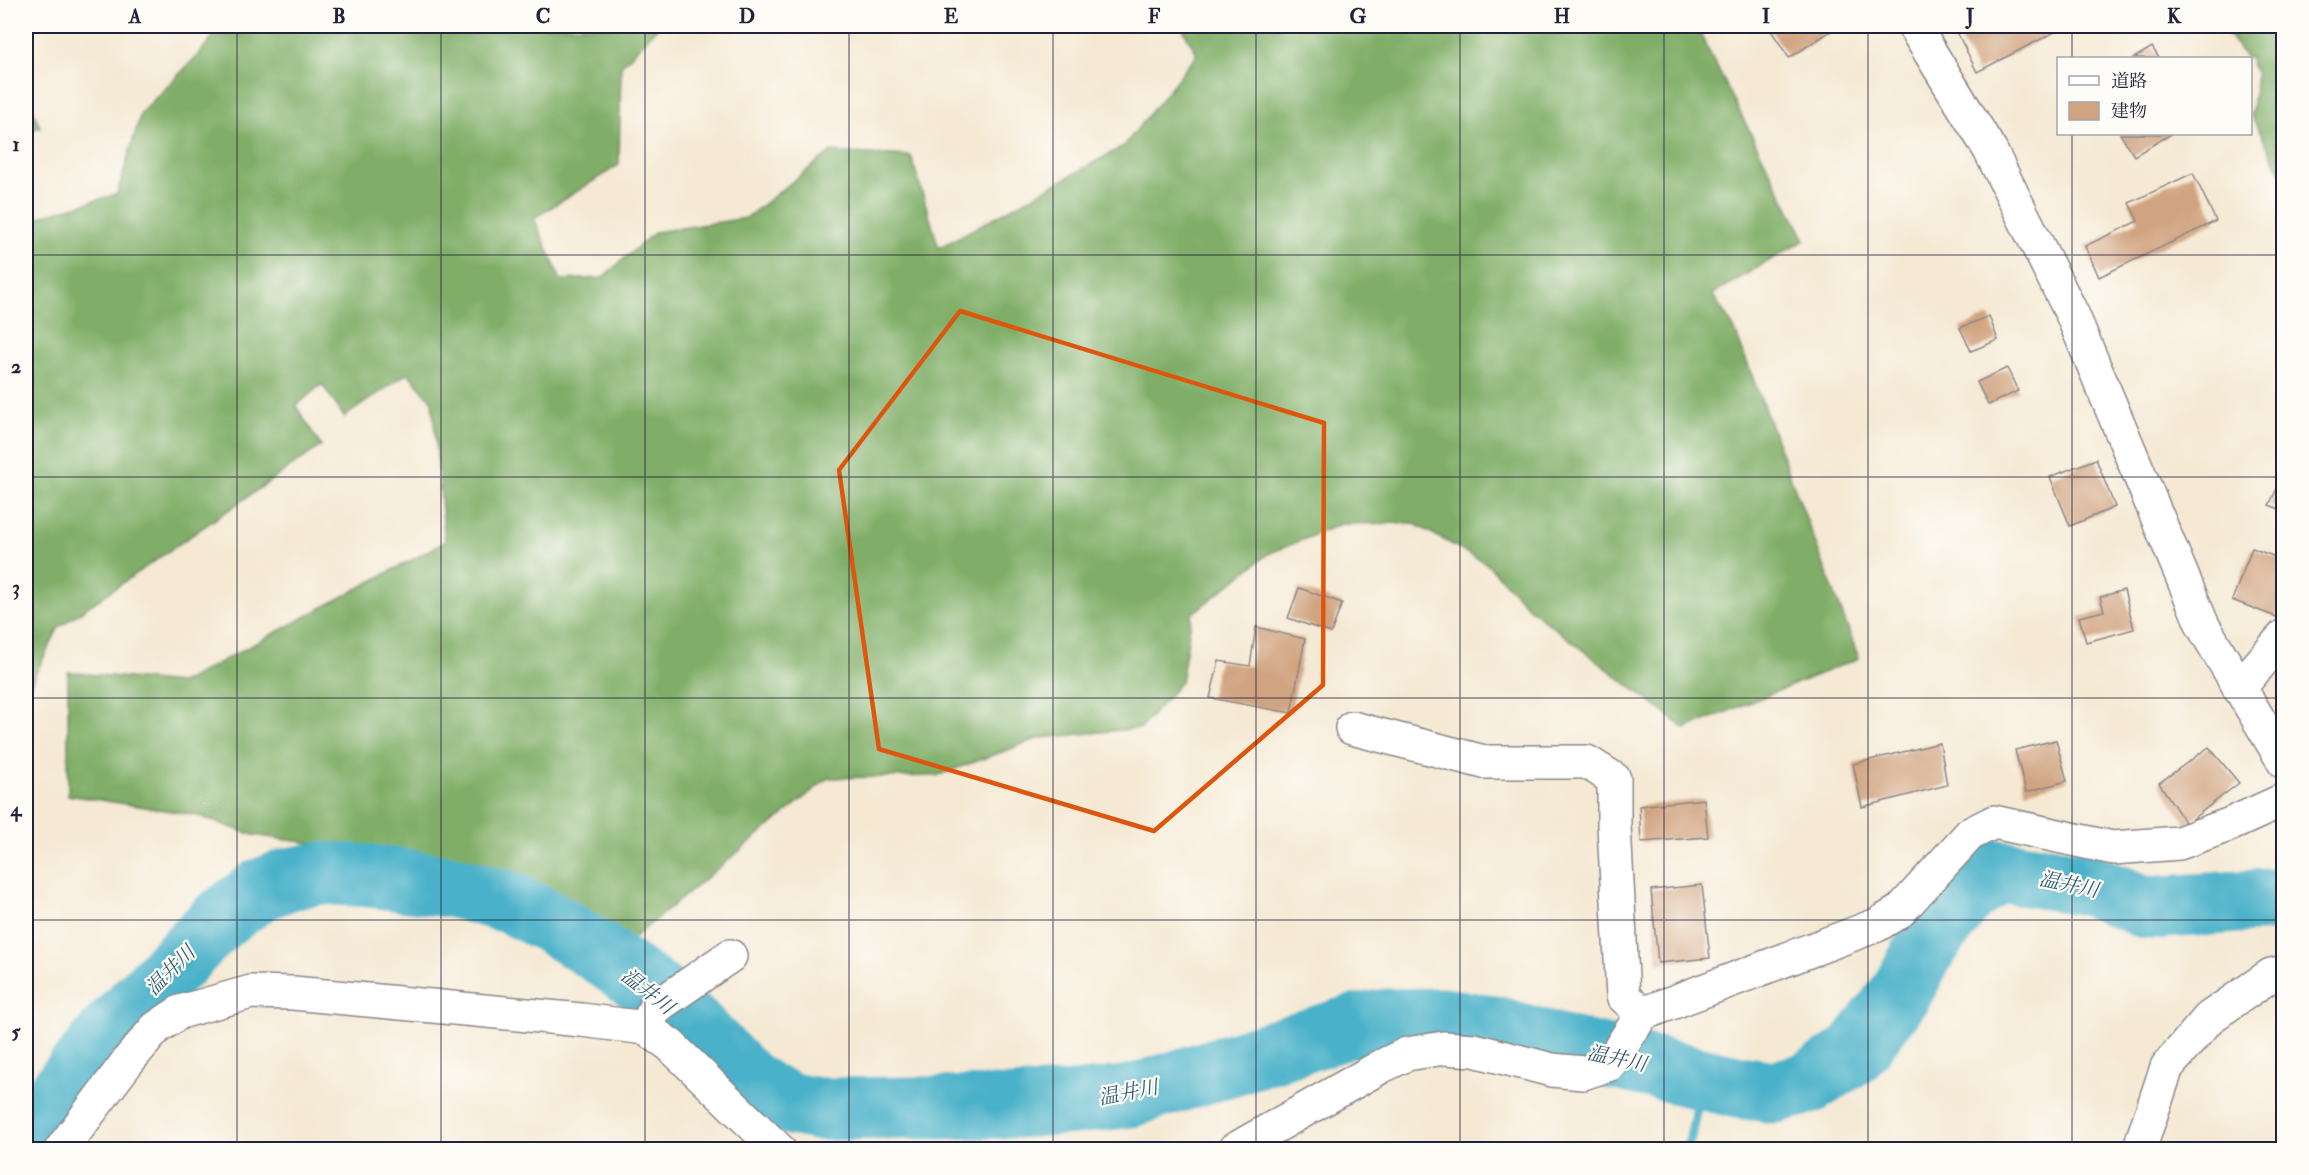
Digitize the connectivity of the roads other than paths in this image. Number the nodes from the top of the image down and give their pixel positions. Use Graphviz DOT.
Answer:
graph roads {
  1 [pos="1914,26"];
  2 [pos="2283,636"];
  3 [pos="2239,688"];
  4 [pos="1352,728"];
  5 [pos="2283,762"];
  6 [pos="2283,800"];
  7 [pos="730,957"];
  8 [pos="2283,972"];
  9 [pos="1642,1014"];
  10 [pos="650,1018"];
  11 [pos="61,1149"];
  12 [pos="779,1149"];
  13 [pos="1234,1149"];
  14 [pos="2139,1149"];
  1 -- 3 [label="street"];
  2 -- 3 [label="street"];
  3 -- 5 [label="street"];
  4 -- 9 [label="street"];
  6 -- 9 [label="street"];
  7 -- 10 [label="street"];
  8 -- 14 [label="street"];
  9 -- 13 [label="street"];
  10 -- 11 [label="street"];
  10 -- 12 [label="street"];
}
